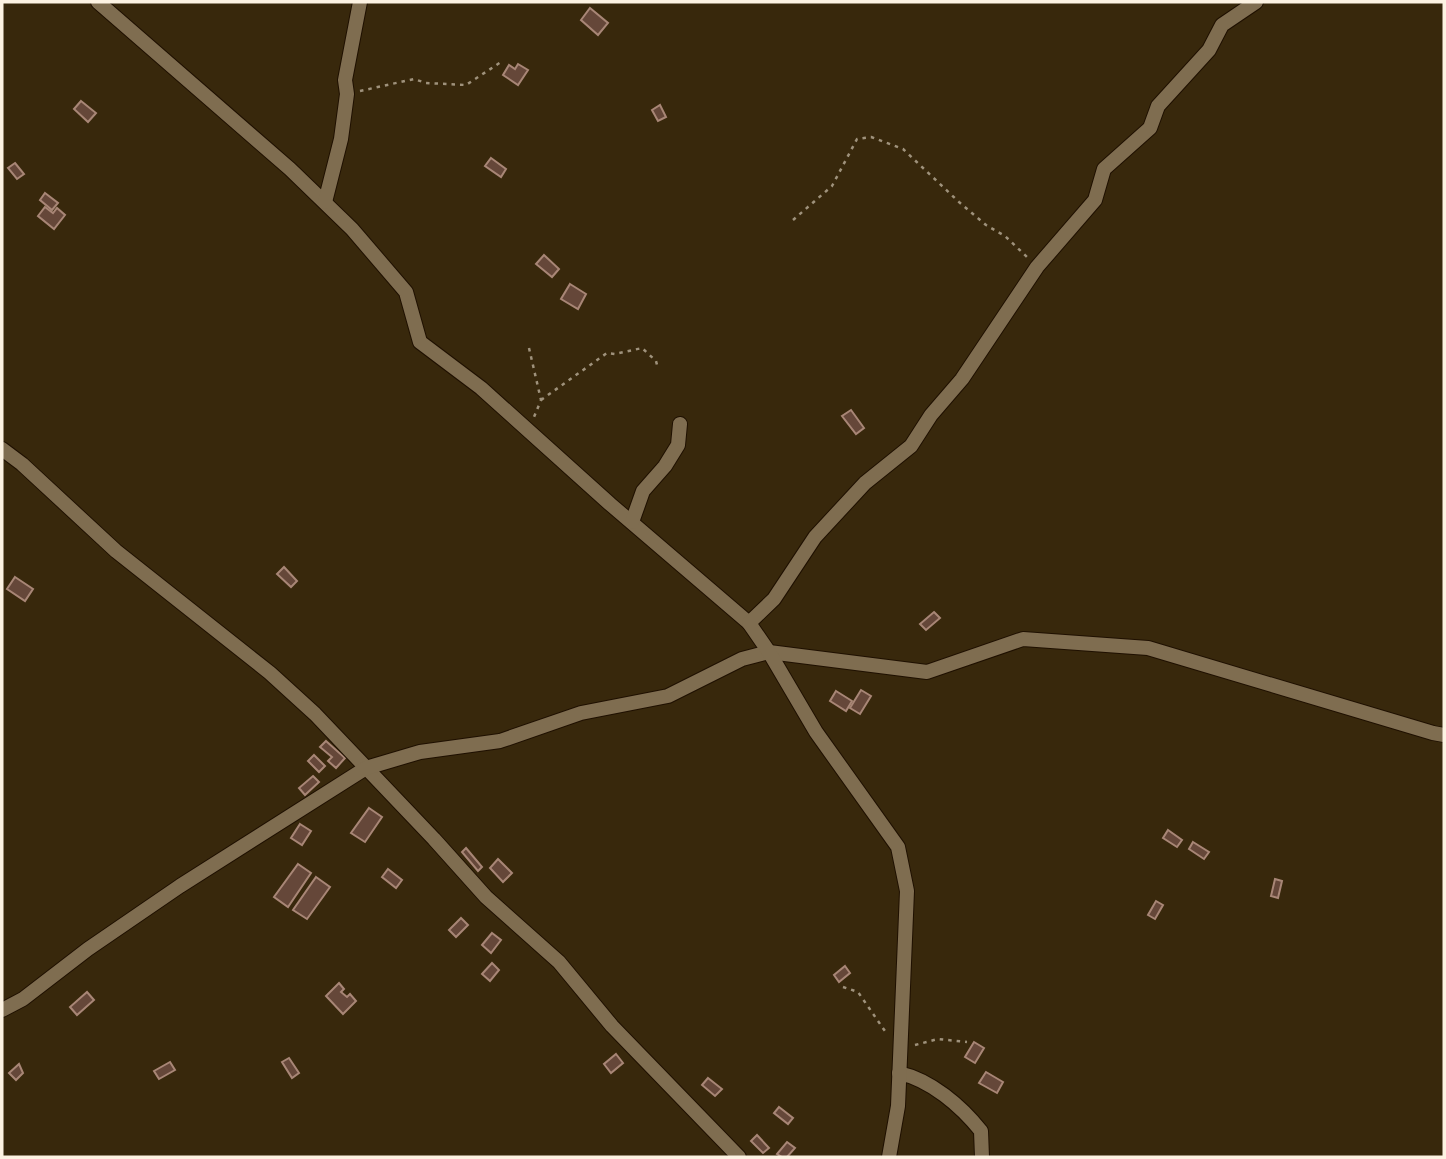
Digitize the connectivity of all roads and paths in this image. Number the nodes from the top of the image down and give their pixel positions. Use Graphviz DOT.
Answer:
graph roads {
  1 [pos="98,2"];
  2 [pos="360,2"];
  3 [pos="1256,2"];
  4 [pos="501,62"];
  5 [pos="347,94"];
  6 [pos="325,202"];
  7 [pos="793,220"];
  8 [pos="1037,267"];
  9 [pos="529,348"];
  10 [pos="658,369"];
  11 [pos="541,400"];
  12 [pos="680,424"];
  13 [pos="524,427"];
  14 [pos="2,449"];
  15 [pos="632,522"];
  16 [pos="749,623"];
  17 [pos="769,652"];
  18 [pos="1444,735"];
  19 [pos="366,768"];
  20 [pos="843,987"];
  21 [pos="2,1010"];
  22 [pos="900,1042"];
  23 [pos="967,1042"];
  24 [pos="899,1073"];
  25 [pos="739,1157"];
  26 [pos="888,1157"];
  27 [pos="982,1157"];
  1 -- 6 [label="street"];
  2 -- 5 [label="street"];
  3 -- 8 [label="street"];
  4 -- 5 [label="path"];
  5 -- 6 [label="street"];
  6 -- 13 [label="street"];
  7 -- 8 [label="path"];
  8 -- 16 [label="street"];
  9 -- 11 [label="path"];
  10 -- 11 [label="path"];
  11 -- 13 [label="path"];
  12 -- 15 [label="street"];
  13 -- 15 [label="street"];
  14 -- 19 [label="street"];
  15 -- 16 [label="street"];
  16 -- 17 [label="street"];
  17 -- 18 [label="street"];
  17 -- 19 [label="street"];
  17 -- 22 [label="street"];
  19 -- 21 [label="street"];
  19 -- 25 [label="street"];
  20 -- 22 [label="path"];
  22 -- 23 [label="path"];
  22 -- 24 [label="street"];
  24 -- 26 [label="street"];
  24 -- 27 [label="street"];
}
